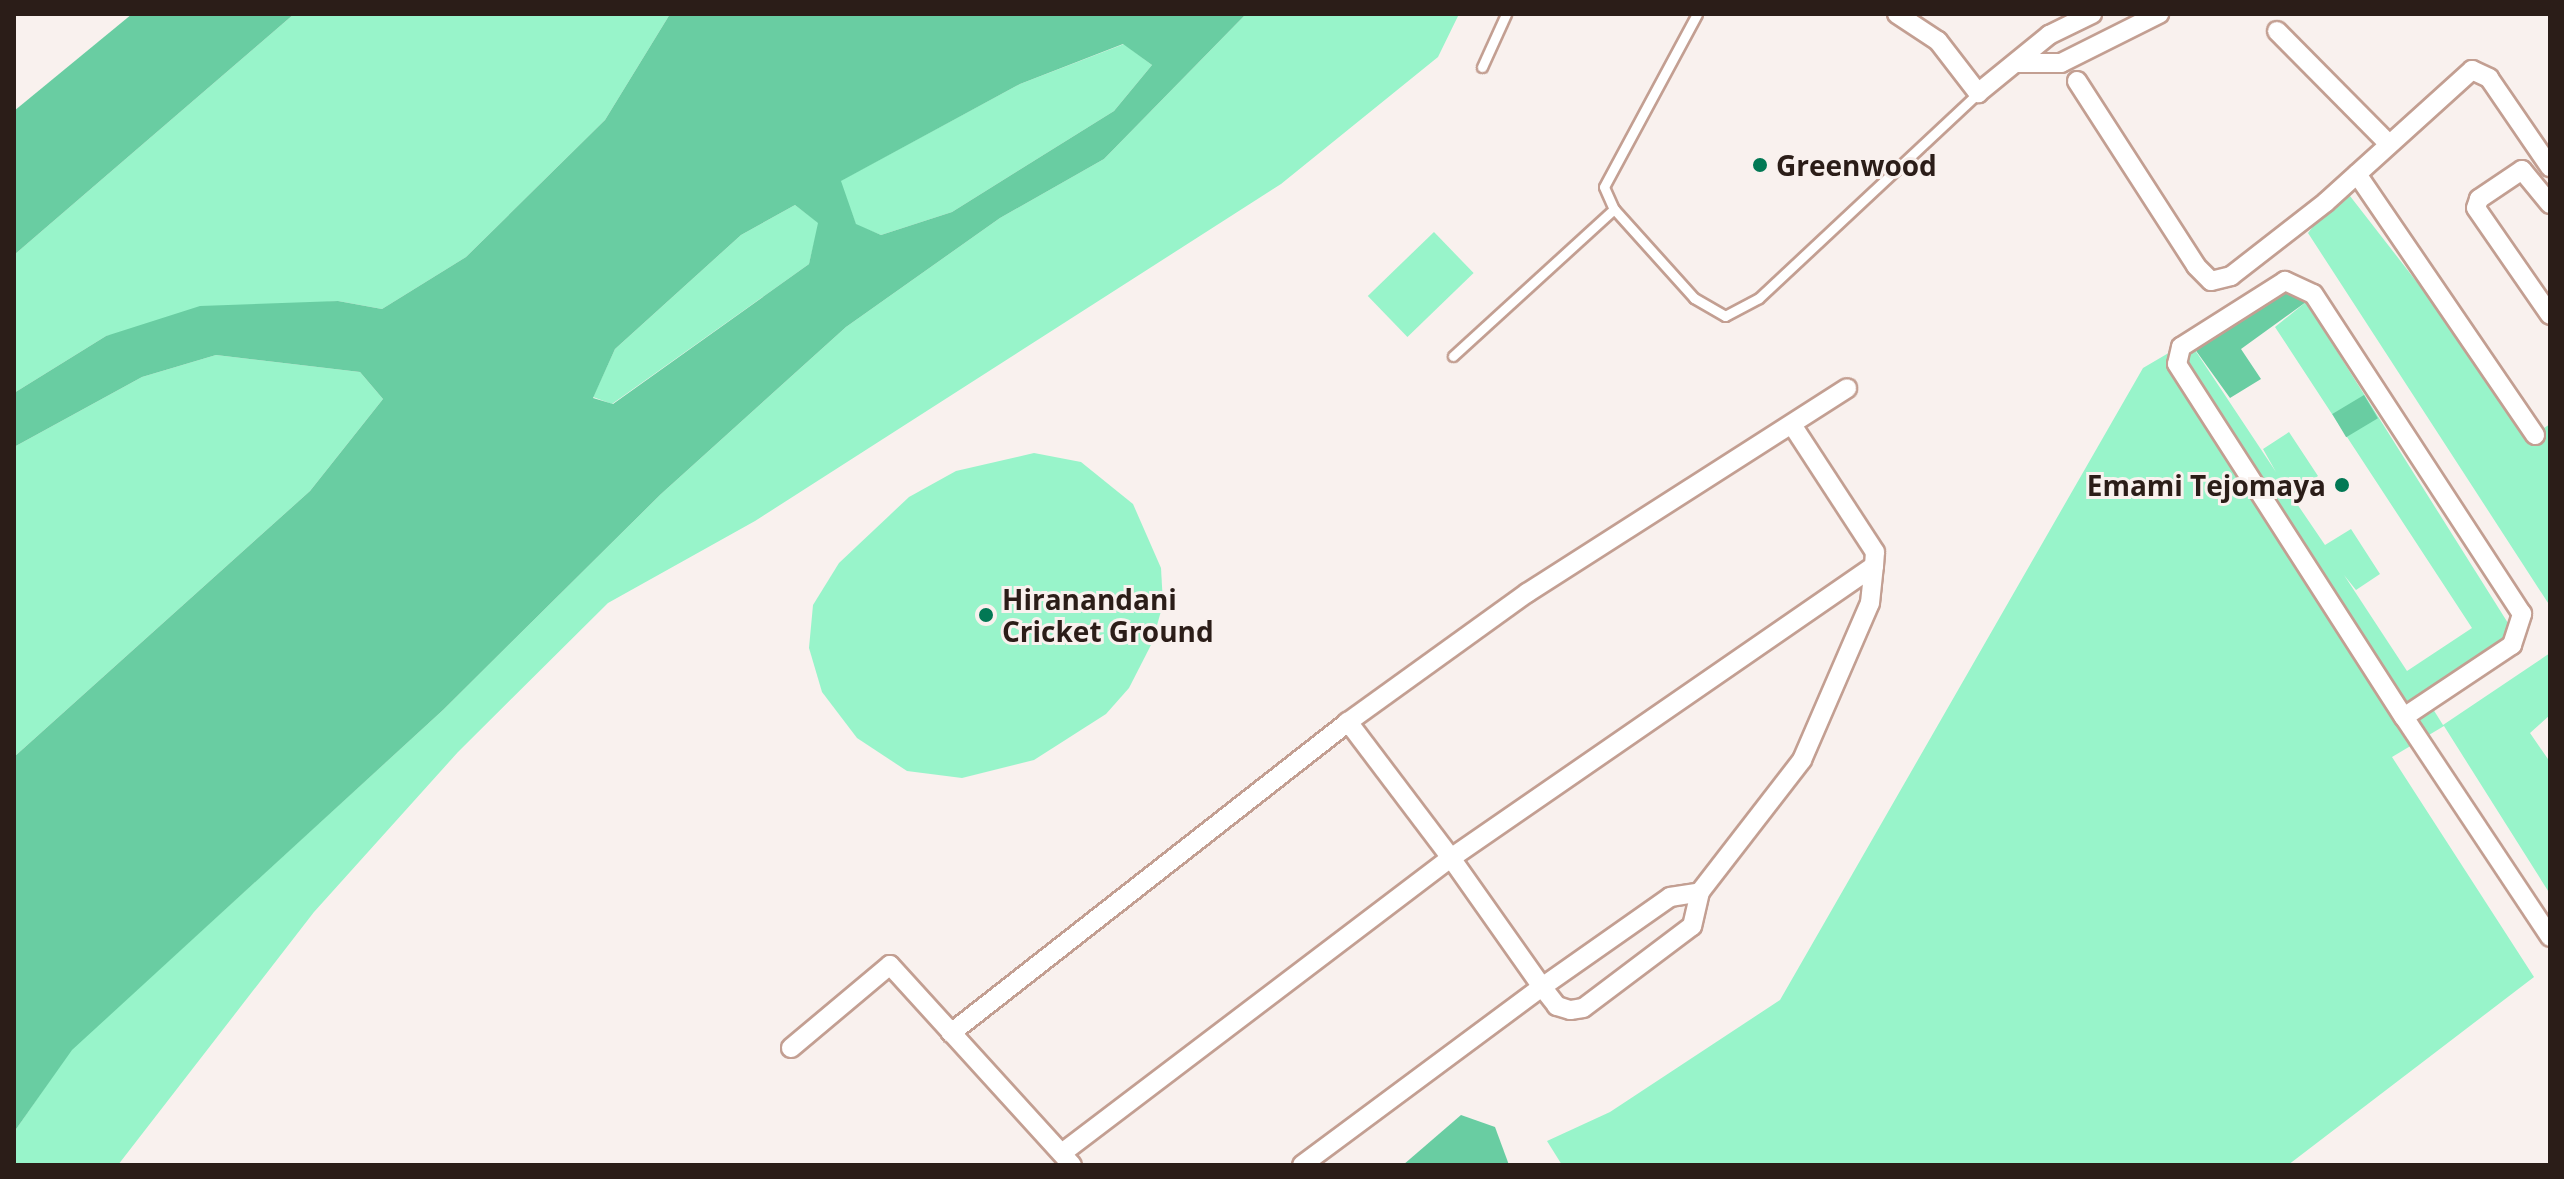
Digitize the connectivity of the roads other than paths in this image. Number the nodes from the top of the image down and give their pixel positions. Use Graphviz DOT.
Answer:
graph roads {
  1 [pos="1506,14"];
  2 [pos="1697,14"];
  3 [pos="1897,14"];
  4 [pos="2092,14"];
  5 [pos="2159,14"];
  6 [pos="2277,31"];
  7 [pos="2018,63"];
  8 [pos="1482,67"];
  9 [pos="2077,81"];
  10 [pos="1978,93"];
  11 [pos="2389,144"];
  12 [pos="2550,167"];
  13 [pos="2357,174"];
  14 [pos="2550,204"];
  15 [pos="1614,209"];
  16 [pos="2550,315"];
  17 [pos="1453,356"];
  18 [pos="1847,388"];
  19 [pos="1793,426"];
  20 [pos="2535,435"];
  21 [pos="1874,566"];
  22 [pos="2404,717"];
  23 [pos="1348,722"];
  24 [pos="1451,858"];
  25 [pos="1700,892"];
  26 [pos="2550,937"];
  27 [pos="1542,987"];
  28 [pos="951,1033"];
  29 [pos="791,1048"];
  30 [pos="1067,1159"];
  31 [pos="1302,1165"];
  1 -- 8 [label="lane"];
  2 -- 15 [label="lane"];
  3 -- 10 [label="street"];
  4 -- 7 [label="street"];
  5 -- 7 [label="street"];
  6 -- 11 [label="street"];
  7 -- 10 [label="street"];
  9 -- 13 [label="street"];
  10 -- 15 [label="lane"];
  11 -- 12 [label="street"];
  11 -- 13 [label="street"];
  13 -- 20 [label="street"];
  14 -- 16 [label="street"];
  15 -- 17 [label="lane"];
  18 -- 19 [label="street"];
  19 -- 21 [label="street"];
  19 -- 23 [label="street"];
  21 -- 24 [label="street"];
  21 -- 25 [label="street"];
  22 -- 22 [label="street"];
  22 -- 26 [label="street"];
  23 -- 24 [label="street"];
  23 -- 28 [label="street"];
  24 -- 27 [label="street"];
  24 -- 30 [label="street"];
  25 -- 27 [label="street"];
  25 -- 27 [label="street"];
  27 -- 31 [label="street"];
  28 -- 29 [label="street"];
  28 -- 30 [label="street"];
}
